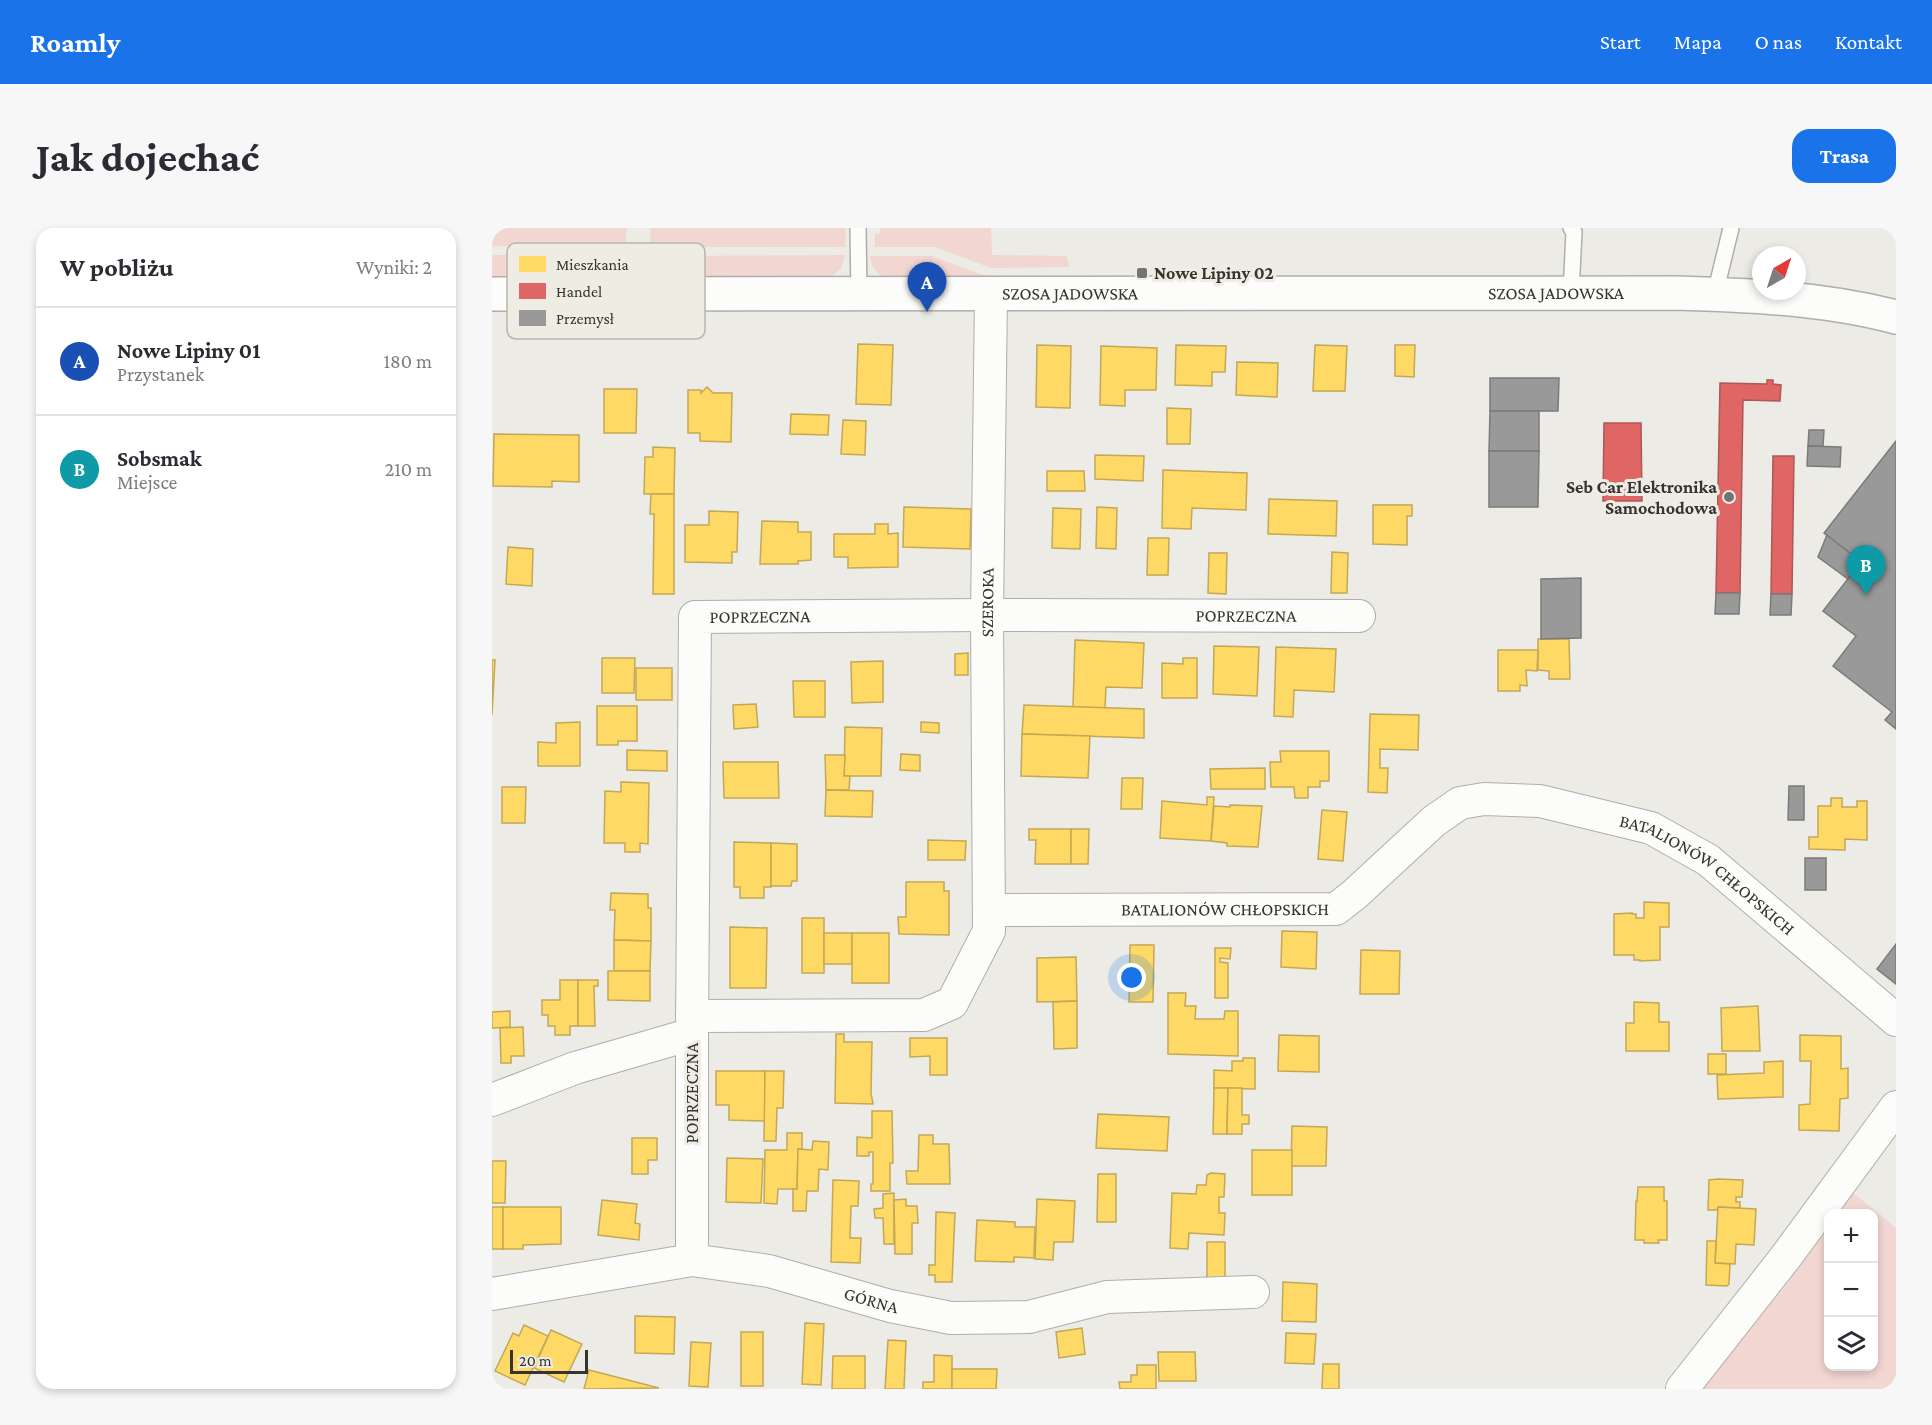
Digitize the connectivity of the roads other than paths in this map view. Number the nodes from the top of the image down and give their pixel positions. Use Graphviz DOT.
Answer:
graph roads {
  1 [pos="858,228"];
  2 [pos="1731,228"];
  3 [pos="1575,229"];
  4 [pos="1571,293"];
  5 [pos="705,294"];
  6 [pos="859,294"];
  7 [pos="991,294"];
  8 [pos="1715,294"];
  9 [pos="1896,317"];
  10 [pos="987,615"];
  11 [pos="1359,616"];
  12 [pos="989,909"];
  13 [pos="1896,1020"];
  14 [pos="692,1025"];
  15 [pos="492,1100"];
  16 [pos="1896,1107"];
  17 [pos="692,1260"];
  18 [pos="1253,1292"];
  19 [pos="492,1294"];
  20 [pos="1682,1389"];
  1 -- 6 [label="lane"];
  2 -- 8 [label="lane"];
  3 -- 4 [label="lane"];
  4 -- 7 [label="main road, SZOSA JADOWSKA"];
  4 -- 8 [label="main road, SZOSA JADOWSKA"];
  5 -- 6 [label="main road, SZOSA JADOWSKA"];
  6 -- 7 [label="main road, SZOSA JADOWSKA"];
  7 -- 10 [label="street, SZEROKA"];
  8 -- 9 [label="main road, SZOSA JADOWSKA"];
  10 -- 11 [label="street, POPRZECZNA"];
  10 -- 12 [label="street, SZEROKA"];
  10 -- 14 [label="street, POPRZECZNA"];
  12 -- 13 [label="street, BATALIONÓW CHŁOPSKICH"];
  12 -- 14 [label="street"];
  14 -- 15 [label="street"];
  14 -- 17 [label="street, POPRZECZNA"];
  16 -- 20 [label="street"];
  17 -- 18 [label="street, GÓRNA"];
  17 -- 19 [label="street, GÓRNA"];
}
